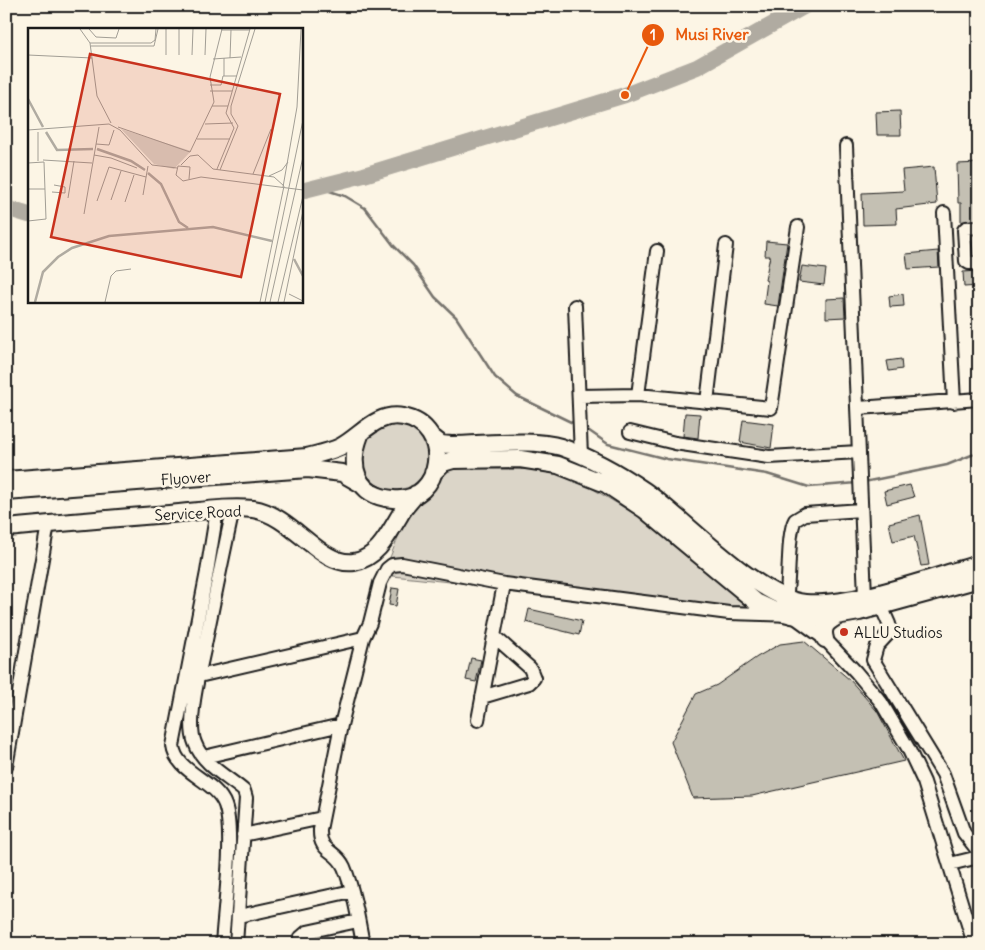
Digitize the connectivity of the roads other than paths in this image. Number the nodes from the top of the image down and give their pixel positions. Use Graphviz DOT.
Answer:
graph roads {
  1 [pos="846,146"];
  2 [pos="944,213"];
  3 [pos="798,227"];
  4 [pos="979,227"];
  5 [pos="726,246"];
  6 [pos="657,251"];
  7 [pos="966,256"];
  8 [pos="946,257"];
  9 [pos="979,263"];
  10 [pos="575,306"];
  11 [pos="638,395"];
  12 [pos="979,399"];
  13 [pos="579,402"];
  14 [pos="707,402"];
  15 [pos="954,402"];
  16 [pos="859,408"];
  17 [pos="630,432"];
  18 [pos="360,435"];
  19 [pos="432,437"];
  20 [pos="860,452"];
  21 [pos="581,456"];
  22 [pos="307,463"];
  23 [pos="433,473"];
  24 [pos="6,480"];
  25 [pos="363,485"];
  26 [pos="6,492"];
  27 [pos="416,494"];
  28 [pos="386,499"];
  29 [pos="216,510"];
  30 [pos="233,510"];
  31 [pos="861,510"];
  32 [pos="48,524"];
  33 [pos="6,528"];
  34 [pos="392,531"];
  35 [pos="979,564"];
  36 [pos="979,579"];
  37 [pos="950,580"];
  38 [pos="504,584"];
  39 [pos="865,596"];
  40 [pos="786,599"];
  41 [pos="881,606"];
  42 [pos="842,614"];
  43 [pos="792,615"];
  44 [pos="495,637"];
  45 [pos="363,638"];
  46 [pos="826,639"];
  47 [pos="199,676"];
  48 [pos="482,697"];
  49 [pos="478,720"];
  50 [pos="341,725"];
  51 [pos="204,757"];
  52 [pos="6,767"];
  53 [pos="322,818"];
  54 [pos="243,834"];
  55 [pos="979,852"];
  56 [pos="979,857"];
  57 [pos="950,864"];
  58 [pos="352,891"];
  59 [pos="239,916"];
  60 [pos="358,921"];
  61 [pos="974,935"];
  62 [pos="222,944"];
  63 [pos="236,944"];
  64 [pos="300,944"];
  65 [pos="363,944"];
  1 -- 16 [label="street"];
  2 -- 8 [label="street"];
  3 -- 14 [label="street"];
  4 -- 7 [label="street"];
  5 -- 14 [label="street"];
  6 -- 11 [label="street"];
  7 -- 8 [label="street"];
  7 -- 9 [label="street"];
  8 -- 15 [label="street"];
  10 -- 13 [label="street"];
  11 -- 13 [label="street"];
  11 -- 14 [label="street"];
  12 -- 15 [label="street"];
  13 -- 21 [label="street"];
  15 -- 16 [label="street"];
  16 -- 20 [label="street"];
  17 -- 20 [label="street"];
  18 -- 19 [label="main road"];
  18 -- 22 [label="main road, Flyover"];
  18 -- 25 [label="main road"];
  19 -- 21 [label="main road"];
  19 -- 23 [label="main road"];
  20 -- 31 [label="street"];
  21 -- 40 [label="main road"];
  22 -- 24 [label="main road, Flyover"];
  22 -- 25 [label="main road, Flyover"];
  22 -- 26 [label="main road, Flyover"];
  23 -- 27 [label="main road"];
  23 -- 43 [label="main road"];
  25 -- 28 [label="main road"];
  27 -- 28 [label="main road"];
  27 -- 34 [label="main road, Service Road"];
  28 -- 34 [label="main road"];
  29 -- 30 [label="main road, Service Road"];
  29 -- 32 [label="main road, Service Road"];
  29 -- 62 [label="street"];
  30 -- 34 [label="main road, Service Road"];
  30 -- 47 [label="street"];
  31 -- 39 [label="street"];
  31 -- 40 [label="street"];
  32 -- 33 [label="main road, Service Road"];
  32 -- 52 [label="street"];
  35 -- 37 [label="main road"];
  36 -- 37 [label="main road"];
  37 -- 39 [label="main road"];
  37 -- 41 [label="main road"];
  38 -- 43 [label="street"];
  38 -- 44 [label="street"];
  38 -- 45 [label="street"];
  39 -- 40 [label="main road"];
  41 -- 42 [label="main road"];
  41 -- 55 [label="street"];
  42 -- 43 [label="main road"];
  42 -- 46 [label="main road"];
  43 -- 46 [label="street"];
  44 -- 48 [label="street"];
  44 -- 48 [label="street"];
  45 -- 47 [label="street"];
  45 -- 50 [label="street"];
  46 -- 57 [label="street"];
  47 -- 51 [label="street"];
  48 -- 49 [label="street"];
  50 -- 51 [label="street"];
  50 -- 53 [label="street"];
  51 -- 54 [label="street"];
  53 -- 54 [label="street"];
  53 -- 58 [label="street"];
  54 -- 59 [label="street"];
  56 -- 57 [label="street"];
  57 -- 61 [label="street"];
  58 -- 59 [label="street"];
  58 -- 60 [label="street"];
  59 -- 63 [label="street"];
  60 -- 64 [label="street"];
  60 -- 65 [label="street"];
}
